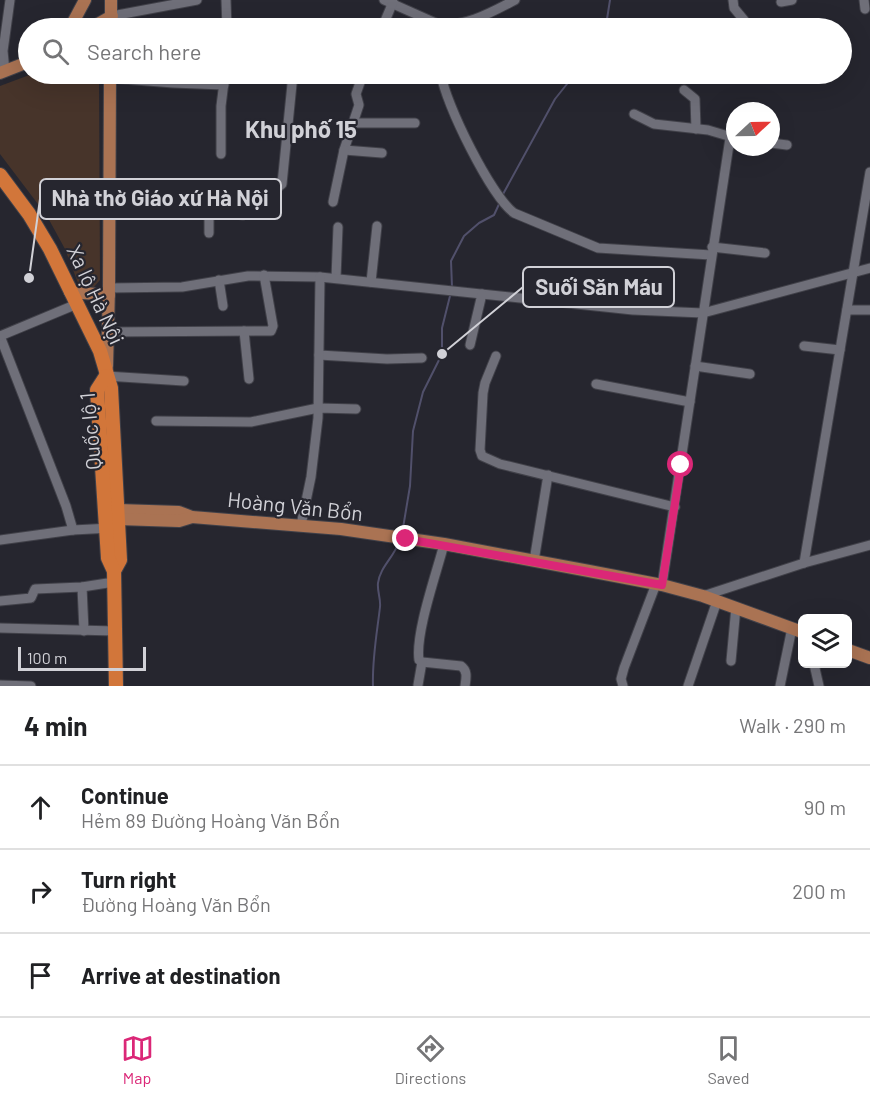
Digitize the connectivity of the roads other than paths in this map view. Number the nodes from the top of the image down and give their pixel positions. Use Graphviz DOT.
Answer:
graph roads {
  1 [pos="10,0"];
  2 [pos="86,0"];
  3 [pos="111,0"];
  4 [pos="197,0"];
  5 [pos="226,0"];
  6 [pos="491,0"];
  7 [pos="515,0"];
  8 [pos="734,0"];
  9 [pos="792,0"];
  10 [pos="388,1"];
  11 [pos="781,2"];
  12 [pos="494,11"];
  13 [pos="112,15"];
  14 [pos="76,18"];
  15 [pos="107,18"];
  16 [pos="112,18"];
  17 [pos="227,18"];
  18 [pos="384,18"];
  19 [pos="425,18"];
  20 [pos="475,18"];
  21 [pos="742,18"];
  22 [pos="18,66"];
  23 [pos="3,72"];
  24 [pos="110,84"];
  25 [pos="198,84"];
  26 [pos="292,84"];
  27 [pos="360,84"];
  28 [pos="445,84"];
  29 [pos="224,85"];
  30 [pos="684,90"];
  31 [pos="634,114"];
  32 [pos="354,123"];
  33 [pos="415,123"];
  34 [pos="696,129"];
  35 [pos="726,136"];
  36 [pos="780,144"];
  37 [pos="787,145"];
  38 [pos="344,150"];
  39 [pos="382,153"];
  40 [pos="221,154"];
  41 [pos="729,156"];
  42 [pos="870,172"];
  43 [pos="0,175"];
  44 [pos="5,191"];
  45 [pos="204,193"];
  46 [pos="333,202"];
  47 [pos="109,208"];
  48 [pos="209,209"];
  49 [pos="243,215"];
  50 [pos="377,226"];
  51 [pos="338,227"];
  52 [pos="209,233"];
  53 [pos="711,251"];
  54 [pos="765,253"];
  55 [pos="870,268"];
  56 [pos="853,272"];
  57 [pos="264,275"];
  58 [pos="320,277"];
  59 [pos="336,278"];
  60 [pos="219,280"];
  61 [pos="371,282"];
  62 [pos="109,291"];
  63 [pos="482,294"];
  64 [pos="74,298"];
  65 [pos="222,306"];
  66 [pos="846,310"];
  67 [pos="870,310"];
  68 [pos="703,312"];
  69 [pos="244,331"];
  70 [pos="108,332"];
  71 [pos="0,336"];
  72 [pos="470,345"];
  73 [pos="804,346"];
  74 [pos="840,351"];
  75 [pos="319,355"];
  76 [pos="496,356"];
  77 [pos="422,358"];
  78 [pos="695,366"];
  79 [pos="750,374"];
  80 [pos="106,376"];
  81 [pos="249,379"];
  82 [pos="184,381"];
  83 [pos="596,384"];
  84 [pos="690,402"];
  85 [pos="318,408"];
  86 [pos="356,409"];
  87 [pos="156,421"];
  88 [pos="548,475"];
  89 [pos="675,507"];
  90 [pos="113,519"];
  91 [pos="301,525"];
  92 [pos="73,530"];
  93 [pos="0,540"];
  94 [pos="444,544"];
  95 [pos="870,545"];
  96 [pos="534,561"];
  97 [pos="804,562"];
  98 [pos="114,577"];
  99 [pos="659,584"];
  100 [pos="82,587"];
  101 [pos="703,596"];
  102 [pos="0,601"];
  103 [pos="717,601"];
  104 [pos="736,607"];
  105 [pos="0,628"];
  106 [pos="797,630"];
  107 [pos="84,631"];
  108 [pos="115,631"];
  109 [pos="852,651"];
  110 [pos="870,658"];
  111 [pos="730,661"];
  112 [pos="422,662"];
  113 [pos="815,668"];
  114 [pos="0,685"];
  115 [pos="31,686"];
  116 [pos="116,686"];
  117 [pos="418,686"];
  118 [pos="465,686"];
  119 [pos="622,686"];
  120 [pos="688,686"];
  121 [pos="780,686"];
  122 [pos="819,686"];
  1 -- 23 [label="street"];
  2 -- 14 [label="main road"];
  3 -- 13 [label="main road"];
  4 -- 13 [label="street"];
  5 -- 17 [label="street"];
  6 -- 12 [label="street"];
  7 -- 12 [label="street"];
  8 -- 21 [label="street"];
  9 -- 11 [label="street"];
  10 -- 18 [label="street"];
  10 -- 19 [label="street"];
  12 -- 20 [label="street"];
  13 -- 15 [label="main road"];
  13 -- 16 [label="main road"];
  22 -- 23 [label="main road"];
  24 -- 47 [label="main road"];
  25 -- 29 [label="street"];
  26 -- 45 [label="street"];
  27 -- 32 [label="street"];
  28 -- 53 [label="street"];
  29 -- 40 [label="street"];
  30 -- 34 [label="street"];
  31 -- 34 [label="street"];
  32 -- 33 [label="street"];
  32 -- 38 [label="street"];
  34 -- 35 [label="street"];
  36 -- 37 [label="street"];
  38 -- 39 [label="street"];
  38 -- 46 [label="street"];
  41 -- 53 [label="street"];
  42 -- 56 [label="street"];
  43 -- 44 [label="highway, Xa lộ Hà Nội"];
  44 -- 64 [label="highway, Xa lộ Hà Nội"];
  45 -- 47 [label="street"];
  45 -- 48 [label="street"];
  47 -- 62 [label="main road"];
  48 -- 49 [label="street"];
  48 -- 52 [label="street"];
  50 -- 61 [label="street"];
  51 -- 59 [label="street"];
  53 -- 54 [label="street"];
  53 -- 68 [label="street"];
  55 -- 56 [label="street"];
  56 -- 66 [label="street"];
  56 -- 68 [label="street"];
  57 -- 58 [label="street"];
  57 -- 60 [label="street"];
  57 -- 69 [label="street"];
  58 -- 59 [label="street"];
  58 -- 75 [label="street"];
  59 -- 61 [label="street"];
  60 -- 62 [label="street"];
  60 -- 65 [label="street"];
  61 -- 63 [label="street"];
  62 -- 64 [label="main road"];
  62 -- 70 [label="main road"];
  63 -- 68 [label="street"];
  63 -- 72 [label="street"];
  64 -- 71 [label="street"];
  64 -- 80 [label="highway, Xa lộ Hà Nội"];
  66 -- 67 [label="street"];
  66 -- 74 [label="street"];
  68 -- 78 [label="street"];
  69 -- 70 [label="street"];
  69 -- 81 [label="street"];
  70 -- 80 [label="main road"];
  71 -- 92 [label="street"];
  73 -- 74 [label="street"];
  74 -- 97 [label="street"];
  75 -- 77 [label="street"];
  75 -- 85 [label="street"];
  76 -- 88 [label="street"];
  78 -- 79 [label="street"];
  78 -- 84 [label="street"];
  80 -- 82 [label="street"];
  80 -- 90 [label="highway, Quốc lộ 1"];
  83 -- 84 [label="street"];
  84 -- 89 [label="street"];
  85 -- 86 [label="street"];
  85 -- 87 [label="street"];
  85 -- 91 [label="street"];
  88 -- 89 [label="street"];
  88 -- 96 [label="street"];
  89 -- 99 [label="street"];
  90 -- 91 [label="main road, Hoàng Văn Bổn"];
  90 -- 92 [label="street"];
  90 -- 98 [label="highway, Quốc lộ 1"];
  91 -- 94 [label="main road, Hoàng Văn Bổn"];
  92 -- 93 [label="street"];
  94 -- 96 [label="main road, Hoàng Văn Bổn"];
  94 -- 112 [label="street"];
  95 -- 97 [label="street"];
  96 -- 99 [label="main road, Hoàng Văn Bổn"];
  97 -- 101 [label="street"];
  98 -- 100 [label="street"];
  98 -- 108 [label="highway, Quốc lộ 1"];
  99 -- 101 [label="main road, Hoàng Văn Bổn"];
  99 -- 119 [label="street"];
  100 -- 102 [label="street"];
  100 -- 107 [label="street"];
  101 -- 103 [label="main road, Hoàng Văn Bổn"];
  103 -- 104 [label="main road, Hoàng Văn Bổn"];
  103 -- 120 [label="street"];
  104 -- 106 [label="main road, Hoàng Văn Bổn"];
  104 -- 111 [label="street"];
  105 -- 107 [label="street"];
  106 -- 121 [label="street"];
  107 -- 108 [label="street"];
  108 -- 116 [label="highway, Quốc lộ 1"];
  109 -- 110 [label="main road"];
  112 -- 117 [label="street"];
  112 -- 118 [label="street"];
  113 -- 122 [label="street"];
  114 -- 115 [label="street"];
}
